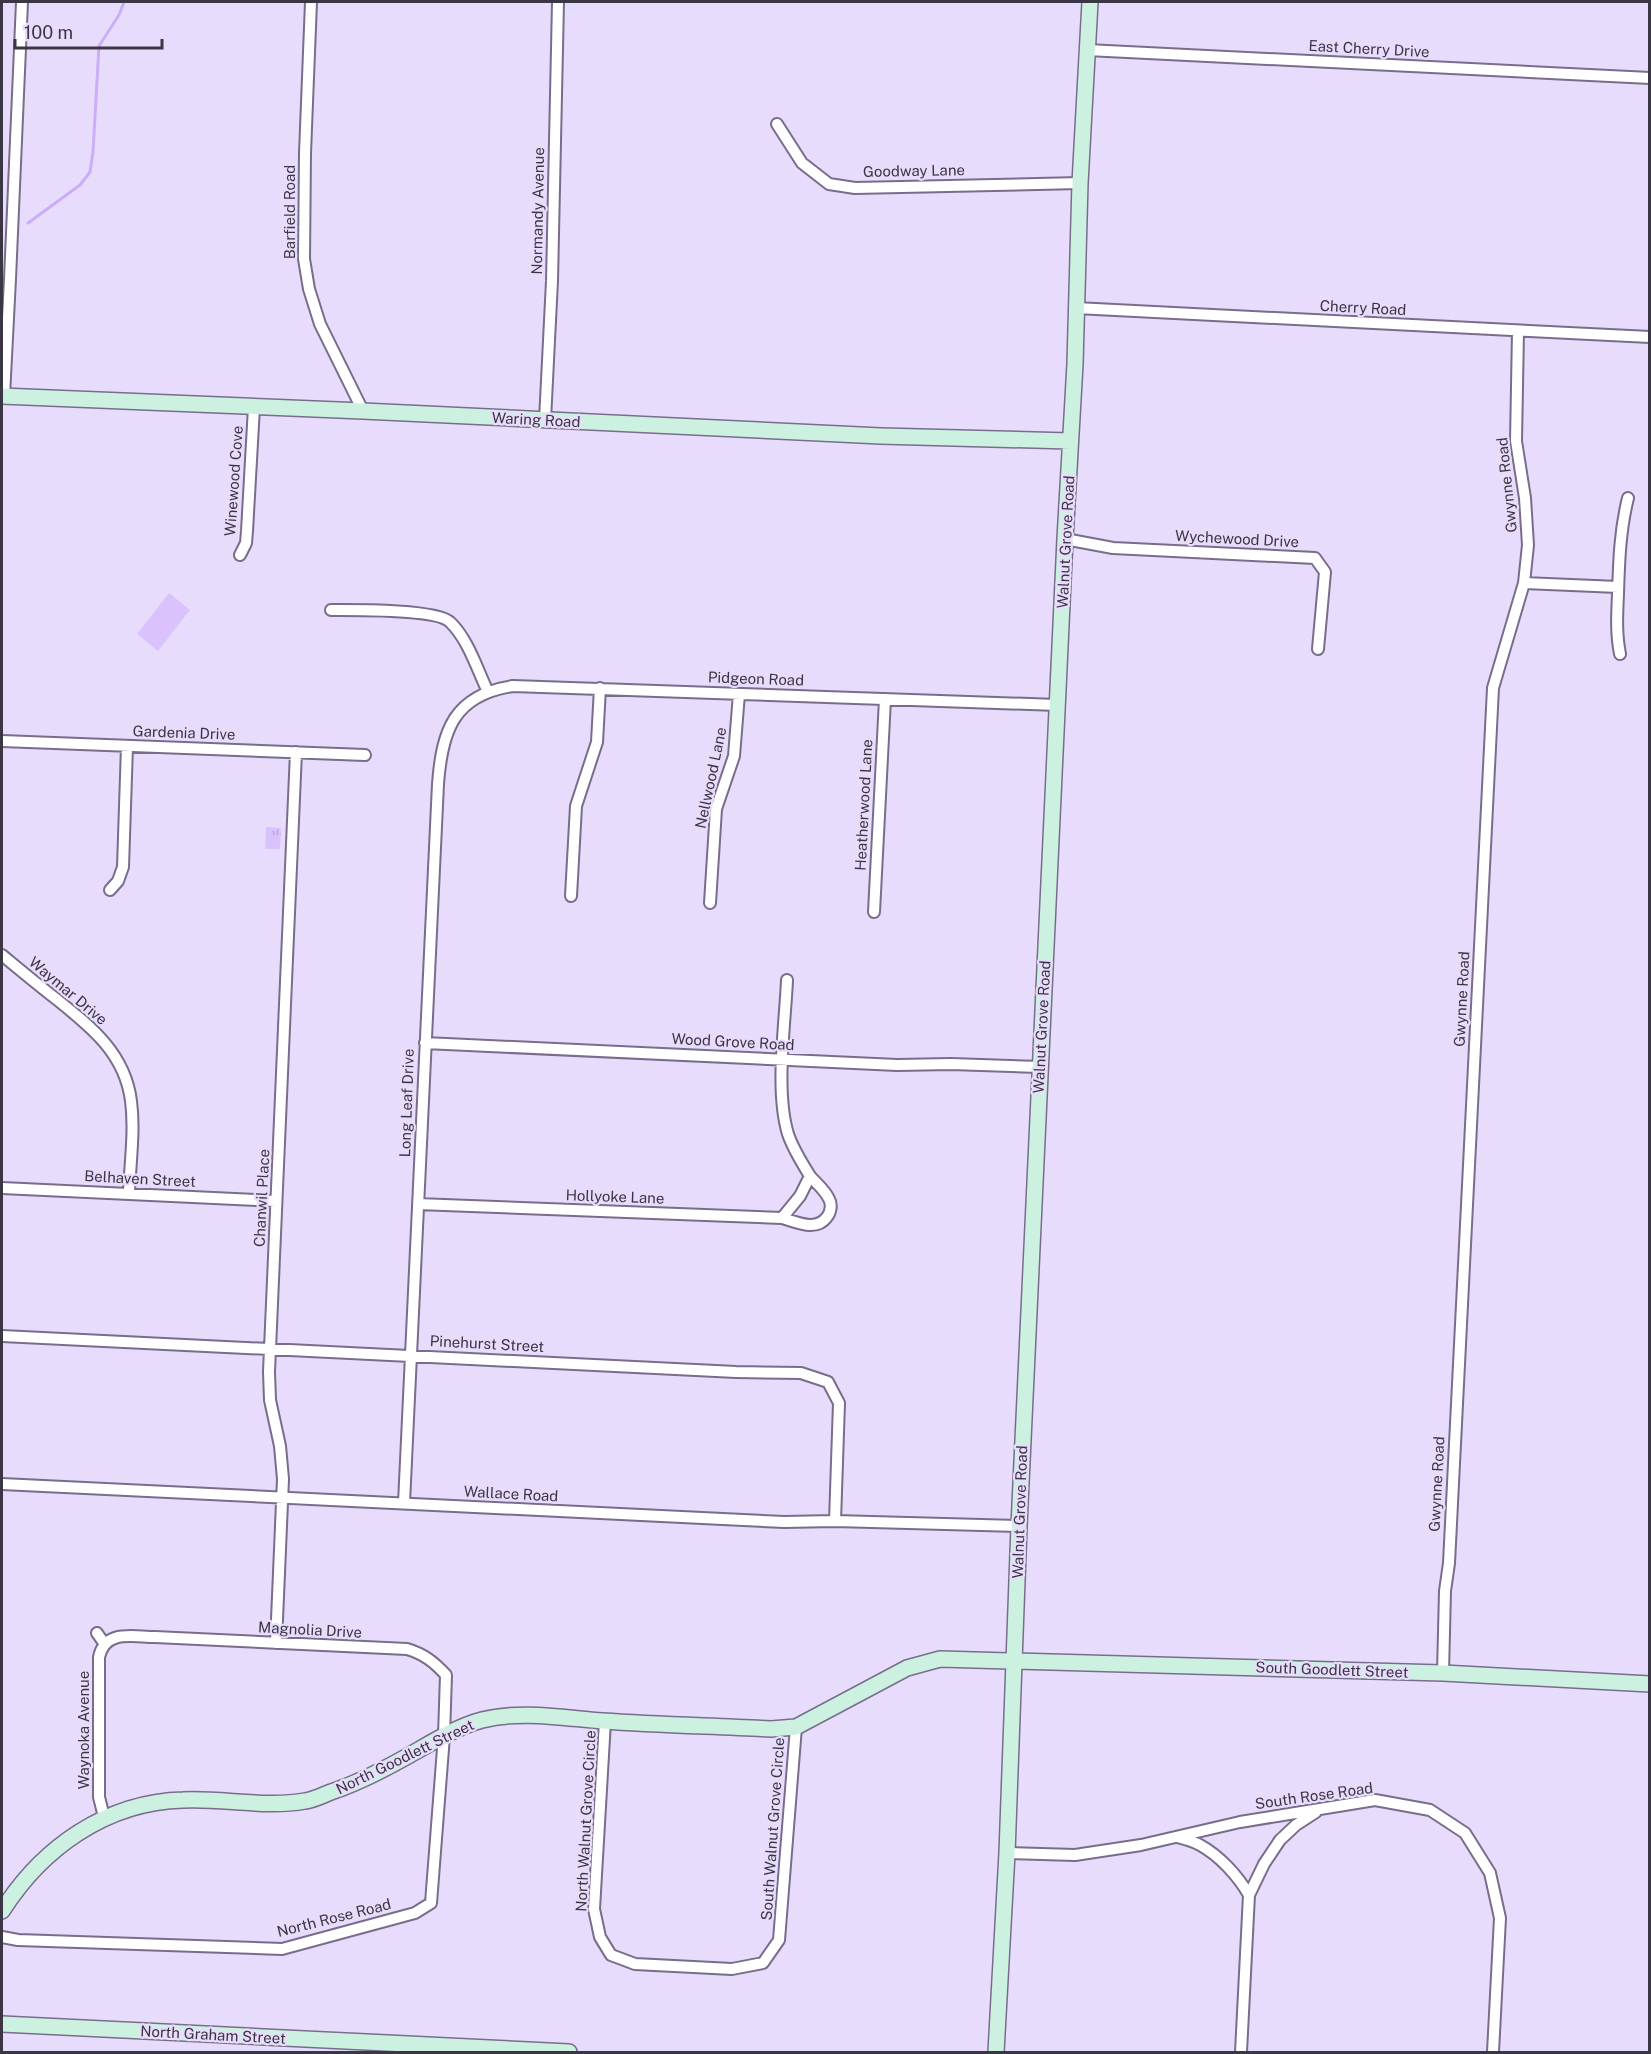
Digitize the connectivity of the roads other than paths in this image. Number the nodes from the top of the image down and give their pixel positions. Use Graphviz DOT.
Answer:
graph roads {
  1 [pos="22,2"];
  2 [pos="311,2"];
  3 [pos="558,2"];
  4 [pos="1090,2"];
  5 [pos="1087,50"];
  6 [pos="1650,78"];
  7 [pos="777,124"];
  8 [pos="1080,183"];
  9 [pos="1076,308"];
  10 [pos="1518,331"];
  11 [pos="1650,337"];
  12 [pos="3,396"];
  13 [pos="254,407"];
  14 [pos="363,411"];
  15 [pos="545,420"];
  16 [pos="1071,441"];
  17 [pos="1628,498"];
  18 [pos="1065,539"];
  19 [pos="240,555"];
  20 [pos="1524,583"];
  21 [pos="1618,587"];
  22 [pos="331,610"];
  23 [pos="1318,649"];
  24 [pos="1620,654"];
  25 [pos="600,688"];
  26 [pos="488,692"];
  27 [pos="739,694"];
  28 [pos="885,699"];
  29 [pos="1057,705"];
  30 [pos="462,711"];
  31 [pos="2,741"];
  32 [pos="128,746"];
  33 [pos="296,752"];
  34 [pos="365,755"];
  35 [pos="110,890"];
  36 [pos="571,896"];
  37 [pos="710,903"];
  38 [pos="874,912"];
  39 [pos="2,955"];
  40 [pos="787,980"];
  41 [pos="425,1042"];
  42 [pos="783,1059"];
  43 [pos="1040,1067"];
  44 [pos="810,1176"];
  45 [pos="2,1188"];
  46 [pos="129,1193"];
  47 [pos="276,1201"];
  48 [pos="418,1204"];
  49 [pos="782,1218"];
  50 [pos="2,1336"];
  51 [pos="270,1349"];
  52 [pos="411,1356"];
  53 [pos="2,1484"];
  54 [pos="283,1498"];
  55 [pos="404,1503"];
  56 [pos="835,1521"];
  57 [pos="1018,1526"];
  58 [pos="97,1634"];
  59 [pos="104,1643"];
  60 [pos="276,1643"];
  61 [pos="1015,1660"];
  62 [pos="1443,1673"];
  63 [pos="1650,1684"];
  64 [pos="605,1721"];
  65 [pos="795,1727"];
  66 [pos="444,1736"];
  67 [pos="1320,1809"];
  68 [pos="104,1817"];
  69 [pos="1178,1837"];
  70 [pos="1007,1853"];
  71 [pos="1249,1895"];
  72 [pos="2,1911"];
  73 [pos="2,1938"];
  74 [pos="763,1963"];
  75 [pos="2,2024"];
  76 [pos="569,2052"];
  77 [pos="996,2052"];
  78 [pos="1241,2052"];
  79 [pos="1493,2052"];
  1 -- 12 [label="street"];
  2 -- 14 [label="street, Barfield Road"];
  3 -- 15 [label="street, Normandy Avenue"];
  4 -- 5 [label="main road, Walnut Grove Road"];
  5 -- 6 [label="street, East Cherry Drive"];
  5 -- 8 [label="main road, Walnut Grove Road"];
  7 -- 8 [label="street, Goodway Lane"];
  8 -- 9 [label="main road, Walnut Grove Road"];
  9 -- 10 [label="street, Cherry Road"];
  9 -- 16 [label="main road, Walnut Grove Road"];
  10 -- 11 [label="street, Cherry Road"];
  10 -- 20 [label="street, Gwynne Road"];
  12 -- 13 [label="main road, Waring Road"];
  13 -- 14 [label="main road, Waring Road"];
  13 -- 19 [label="street, Winewood Cove"];
  14 -- 15 [label="main road, Waring Road"];
  15 -- 16 [label="main road, Waring Road"];
  16 -- 18 [label="main road, Walnut Grove Road"];
  17 -- 21 [label="street"];
  18 -- 23 [label="street, Wychewood Drive"];
  18 -- 29 [label="main road, Walnut Grove Road"];
  20 -- 21 [label="street"];
  20 -- 62 [label="street, Gwynne Road"];
  21 -- 24 [label="street"];
  22 -- 26 [label="street"];
  25 -- 26 [label="street, Pidgeon Road"];
  25 -- 27 [label="street, Pidgeon Road"];
  25 -- 36 [label="street"];
  26 -- 30 [label="street, Pidgeon Road"];
  27 -- 28 [label="street, Pidgeon Road"];
  27 -- 37 [label="street, Nellwood Lane"];
  28 -- 29 [label="street, Pidgeon Road"];
  28 -- 38 [label="street, Heatherwood Lane"];
  29 -- 43 [label="main road, Walnut Grove Road"];
  30 -- 41 [label="street, Long Leaf Drive"];
  31 -- 32 [label="street, Gardenia Drive"];
  32 -- 33 [label="street, Gardenia Drive"];
  32 -- 35 [label="street"];
  33 -- 34 [label="street, Gardenia Drive"];
  33 -- 47 [label="street, Chanwil Place"];
  39 -- 46 [label="street, Waymar Drive"];
  40 -- 42 [label="street"];
  41 -- 42 [label="street, Wood Grove Road"];
  41 -- 48 [label="street, Long Leaf Drive"];
  42 -- 43 [label="street, Wood Grove Road"];
  42 -- 44 [label="street"];
  43 -- 57 [label="main road, Walnut Grove Road"];
  44 -- 49 [label="street"];
  44 -- 49 [label="street, Hollyoke Lane"];
  45 -- 46 [label="street, Belhaven Street"];
  46 -- 47 [label="street, Belhaven Street"];
  47 -- 51 [label="street, Chanwil Place"];
  48 -- 49 [label="street, Hollyoke Lane"];
  48 -- 52 [label="street, Long Leaf Drive"];
  50 -- 51 [label="street, Pinehurst Street"];
  51 -- 52 [label="street, Pinehurst Street"];
  51 -- 54 [label="street, Chanwil Place"];
  52 -- 55 [label="street, Long Leaf Drive"];
  52 -- 56 [label="street, Pinehurst Street"];
  53 -- 54 [label="street, Wallace Road"];
  54 -- 55 [label="street, Wallace Road"];
  54 -- 60 [label="street, Chanwil Place"];
  55 -- 56 [label="street, Wallace Road"];
  56 -- 57 [label="street, Wallace Road"];
  57 -- 61 [label="main road, Walnut Grove Road"];
  58 -- 59 [label="street"];
  59 -- 60 [label="street, Magnolia Drive"];
  59 -- 68 [label="street, Waynoka Avenue"];
  60 -- 66 [label="street, Magnolia Drive"];
  61 -- 62 [label="main road, South Goodlett Street"];
  61 -- 65 [label="main road, North Goodlett Street"];
  61 -- 70 [label="main road, Walnut Grove Road"];
  62 -- 63 [label="main road, South Goodlett Street"];
  64 -- 65 [label="main road, North Goodlett Street"];
  64 -- 66 [label="main road, North Goodlett Street"];
  64 -- 74 [label="street, North Walnut Grove Circle"];
  65 -- 74 [label="street, South Walnut Grove Circle"];
  66 -- 68 [label="main road, North Goodlett Street"];
  66 -- 73 [label="street, North Rose Road"];
  67 -- 69 [label="street, South Rose Road"];
  67 -- 71 [label="street"];
  67 -- 79 [label="street, South Rose Road"];
  68 -- 72 [label="main road, North Goodlett Street"];
  69 -- 70 [label="street, South Rose Road"];
  69 -- 71 [label="street"];
  70 -- 77 [label="main road, Walnut Grove Road"];
  71 -- 78 [label="street"];
  75 -- 76 [label="main road, North Graham Street"];
}
